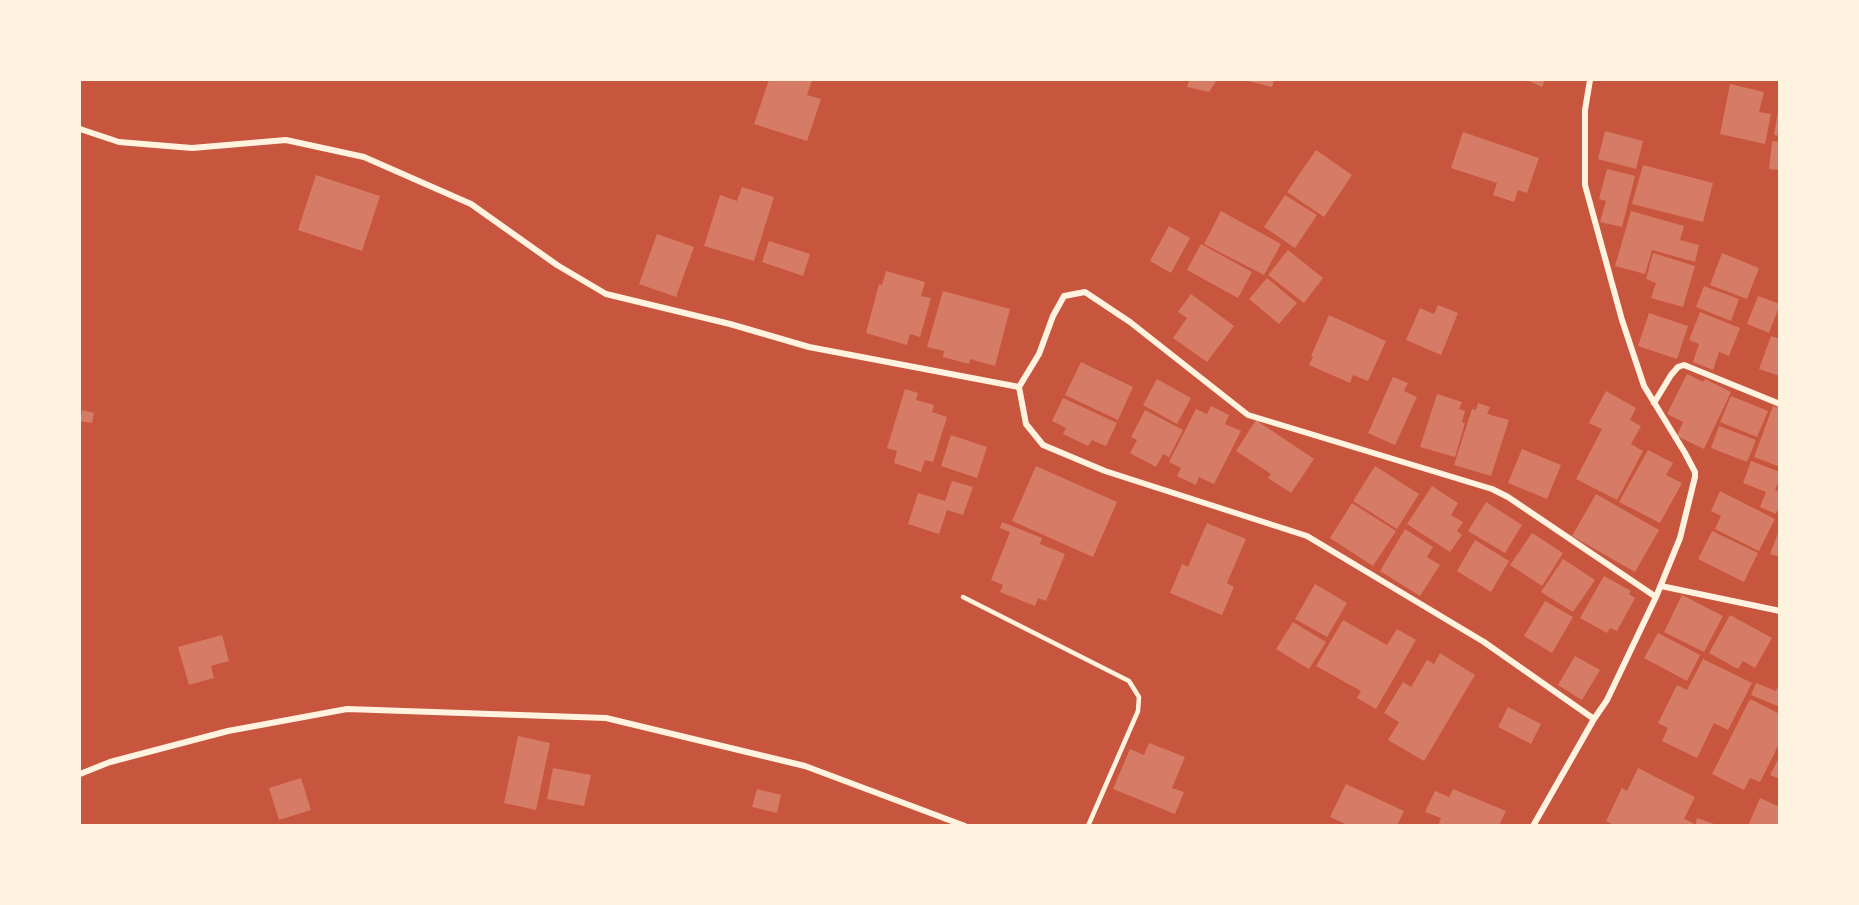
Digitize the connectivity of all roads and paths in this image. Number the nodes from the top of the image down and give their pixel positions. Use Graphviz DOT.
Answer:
graph roads {
  1 [pos="1590,80"];
  2 [pos="80,129"];
  3 [pos="1019,387"];
  4 [pos="1654,403"];
  5 [pos="1779,404"];
  6 [pos="1661,586"];
  7 [pos="963,597"];
  8 [pos="1656,597"];
  9 [pos="1779,611"];
  10 [pos="1594,719"];
  11 [pos="80,774"];
  12 [pos="965,825"];
  13 [pos="1088,825"];
  14 [pos="1533,825"];
  1 -- 4 [label="street"];
  2 -- 3 [label="street"];
  3 -- 8 [label="street"];
  3 -- 10 [label="street"];
  4 -- 5 [label="street"];
  4 -- 6 [label="street"];
  6 -- 8 [label="street"];
  6 -- 9 [label="street"];
  7 -- 13 [label="lane"];
  8 -- 10 [label="street"];
  10 -- 14 [label="street"];
  11 -- 12 [label="street"];
}
